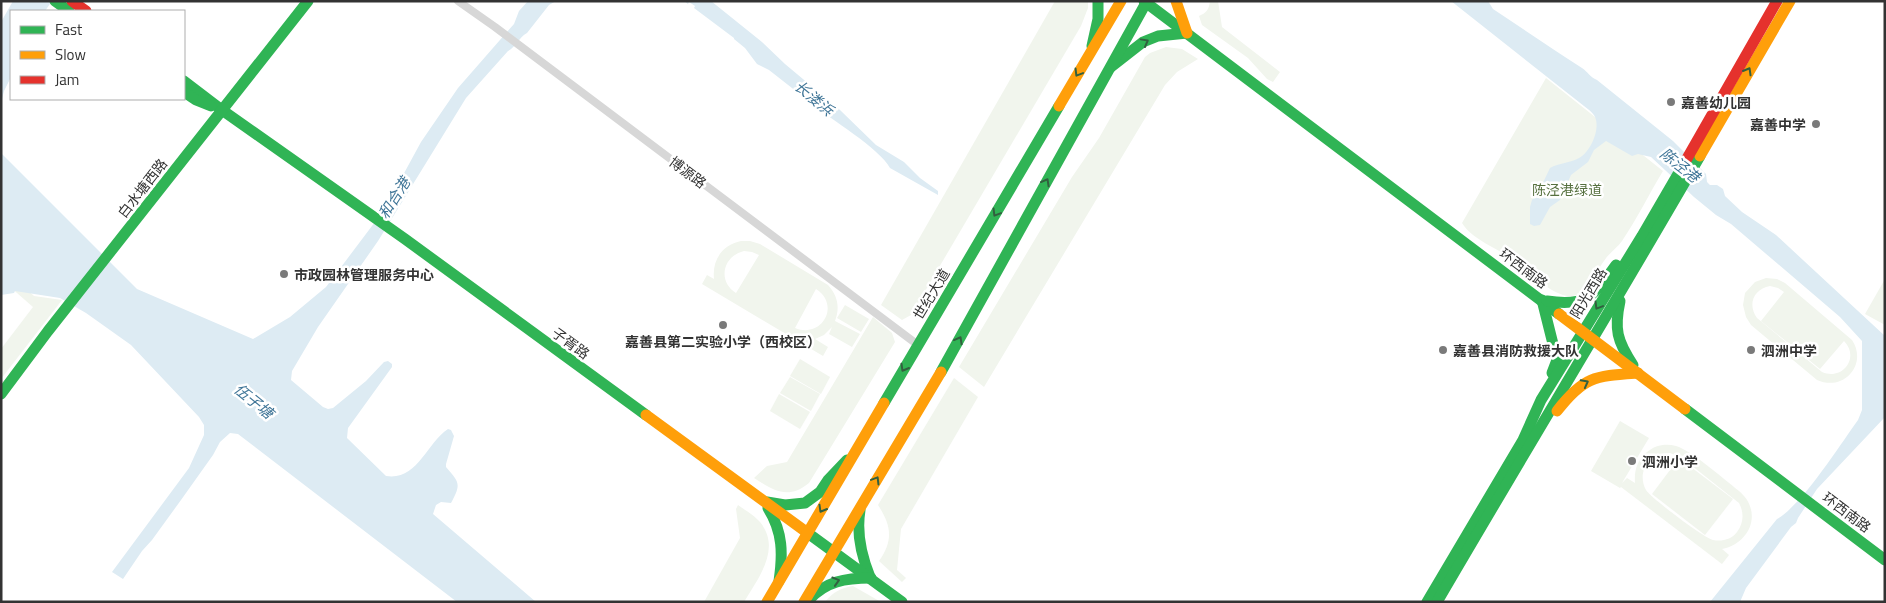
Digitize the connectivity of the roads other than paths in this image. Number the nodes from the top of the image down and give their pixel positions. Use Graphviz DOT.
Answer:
graph roads {
  1 [pos="55,1"];
  2 [pos="72,1"];
  3 [pos="308,1"];
  4 [pos="458,1"];
  5 [pos="1098,1"];
  6 [pos="1121,1"];
  7 [pos="1176,1"];
  8 [pos="1777,1"];
  9 [pos="1790,1"];
  10 [pos="1146,2"];
  11 [pos="68,10"];
  12 [pos="85,10"];
  13 [pos="1187,33"];
  14 [pos="1089,55"];
  15 [pos="1110,68"];
  16 [pos="185,82"];
  17 [pos="185,93"];
  18 [pos="222,110"];
  19 [pos="1694,155"];
  20 [pos="1675,188"];
  21 [pos="1632,251"];
  22 [pos="1622,291"];
  23 [pos="1542,300"];
  24 [pos="1583,332"];
  25 [pos="1593,339"];
  26 [pos="918,345"];
  27 [pos="1638,373"];
  28 [pos="1,394"];
  29 [pos="1541,400"];
  30 [pos="1539,429"];
  31 [pos="857,450"];
  32 [pos="762,501"];
  33 [pos="862,504"];
  34 [pos="807,534"];
  35 [pos="834,551"];
  36 [pos="1885,560"];
  37 [pos="871,578"];
  38 [pos="779,582"];
  39 [pos="767,602"];
  40 [pos="804,602"];
  41 [pos="808,602"];
  42 [pos="902,602"];
  43 [pos="1427,602"];
  44 [pos="1437,602"];
  1 -- 11 [label="street"];
  2 -- 12 [label="street"];
  3 -- 18 [label="street, 白水塘西路"];
  4 -- 26 [label="street, 博源路"];
  5 -- 14 [label="street"];
  6 -- 14 [label="street, 世纪大道"];
  7 -- 13 [label="street"];
  8 -- 19 [label="street, 阳光西路"];
  19 -- 9 [label="street, one-way"];
  10 -- 13 [label="street, 环西南路"];
  10 -- 15 [label="street"];
  15 -- 13 [label="street, one-way"];
  13 -- 23 [label="street, 环西南路"];
  14 -- 26 [label="street, 世纪大道, one-way"];
  33 -- 15 [label="street, one-way"];
  16 -- 18 [label="street, 子胥路"];
  17 -- 18 [label="street, 子胥路"];
  18 -- 28 [label="street, 白水塘西路"];
  18 -- 32 [label="street, 子胥路"];
  19 -- 20 [label="street, 阳光西路"];
  20 -- 21 [label="street, 阳光西路"];
  20 -- 22 [label="street, 阳光西路"];
  21 -- 23 [label="street"];
  21 -- 24 [label="street, 阳光西路, one-way"];
  22 -- 25 [label="street, 阳光西路"];
  22 -- 27 [label="street"];
  23 -- 24 [label="street, 环西南路"];
  23 -- 29 [label="street"];
  24 -- 25 [label="street, 环西南路"];
  24 -- 29 [label="street, 阳光西路"];
  25 -- 27 [label="street, 环西南路"];
  25 -- 30 [label="street, 阳光西路"];
  26 -- 31 [label="street, 世纪大道, one-way"];
  30 -- 27 [label="street, one-way"];
  27 -- 36 [label="street, 环西南路"];
  29 -- 43 [label="street, 阳光西路"];
  30 -- 44 [label="street, 阳光西路"];
  31 -- 32 [label="street"];
  31 -- 34 [label="street, 世纪大道, one-way"];
  32 -- 34 [label="street, 子胥路"];
  32 -- 38 [label="street"];
  33 -- 35 [label="street"];
  33 -- 37 [label="street"];
  34 -- 35 [label="street, 子胥路"];
  34 -- 38 [label="street, 世纪大道"];
  35 -- 37 [label="street, 子胥路"];
  35 -- 40 [label="street"];
  41 -- 37 [label="street, one-way"];
  37 -- 42 [label="street, 子胥路"];
  38 -- 39 [label="street, 世纪大道"];
}
